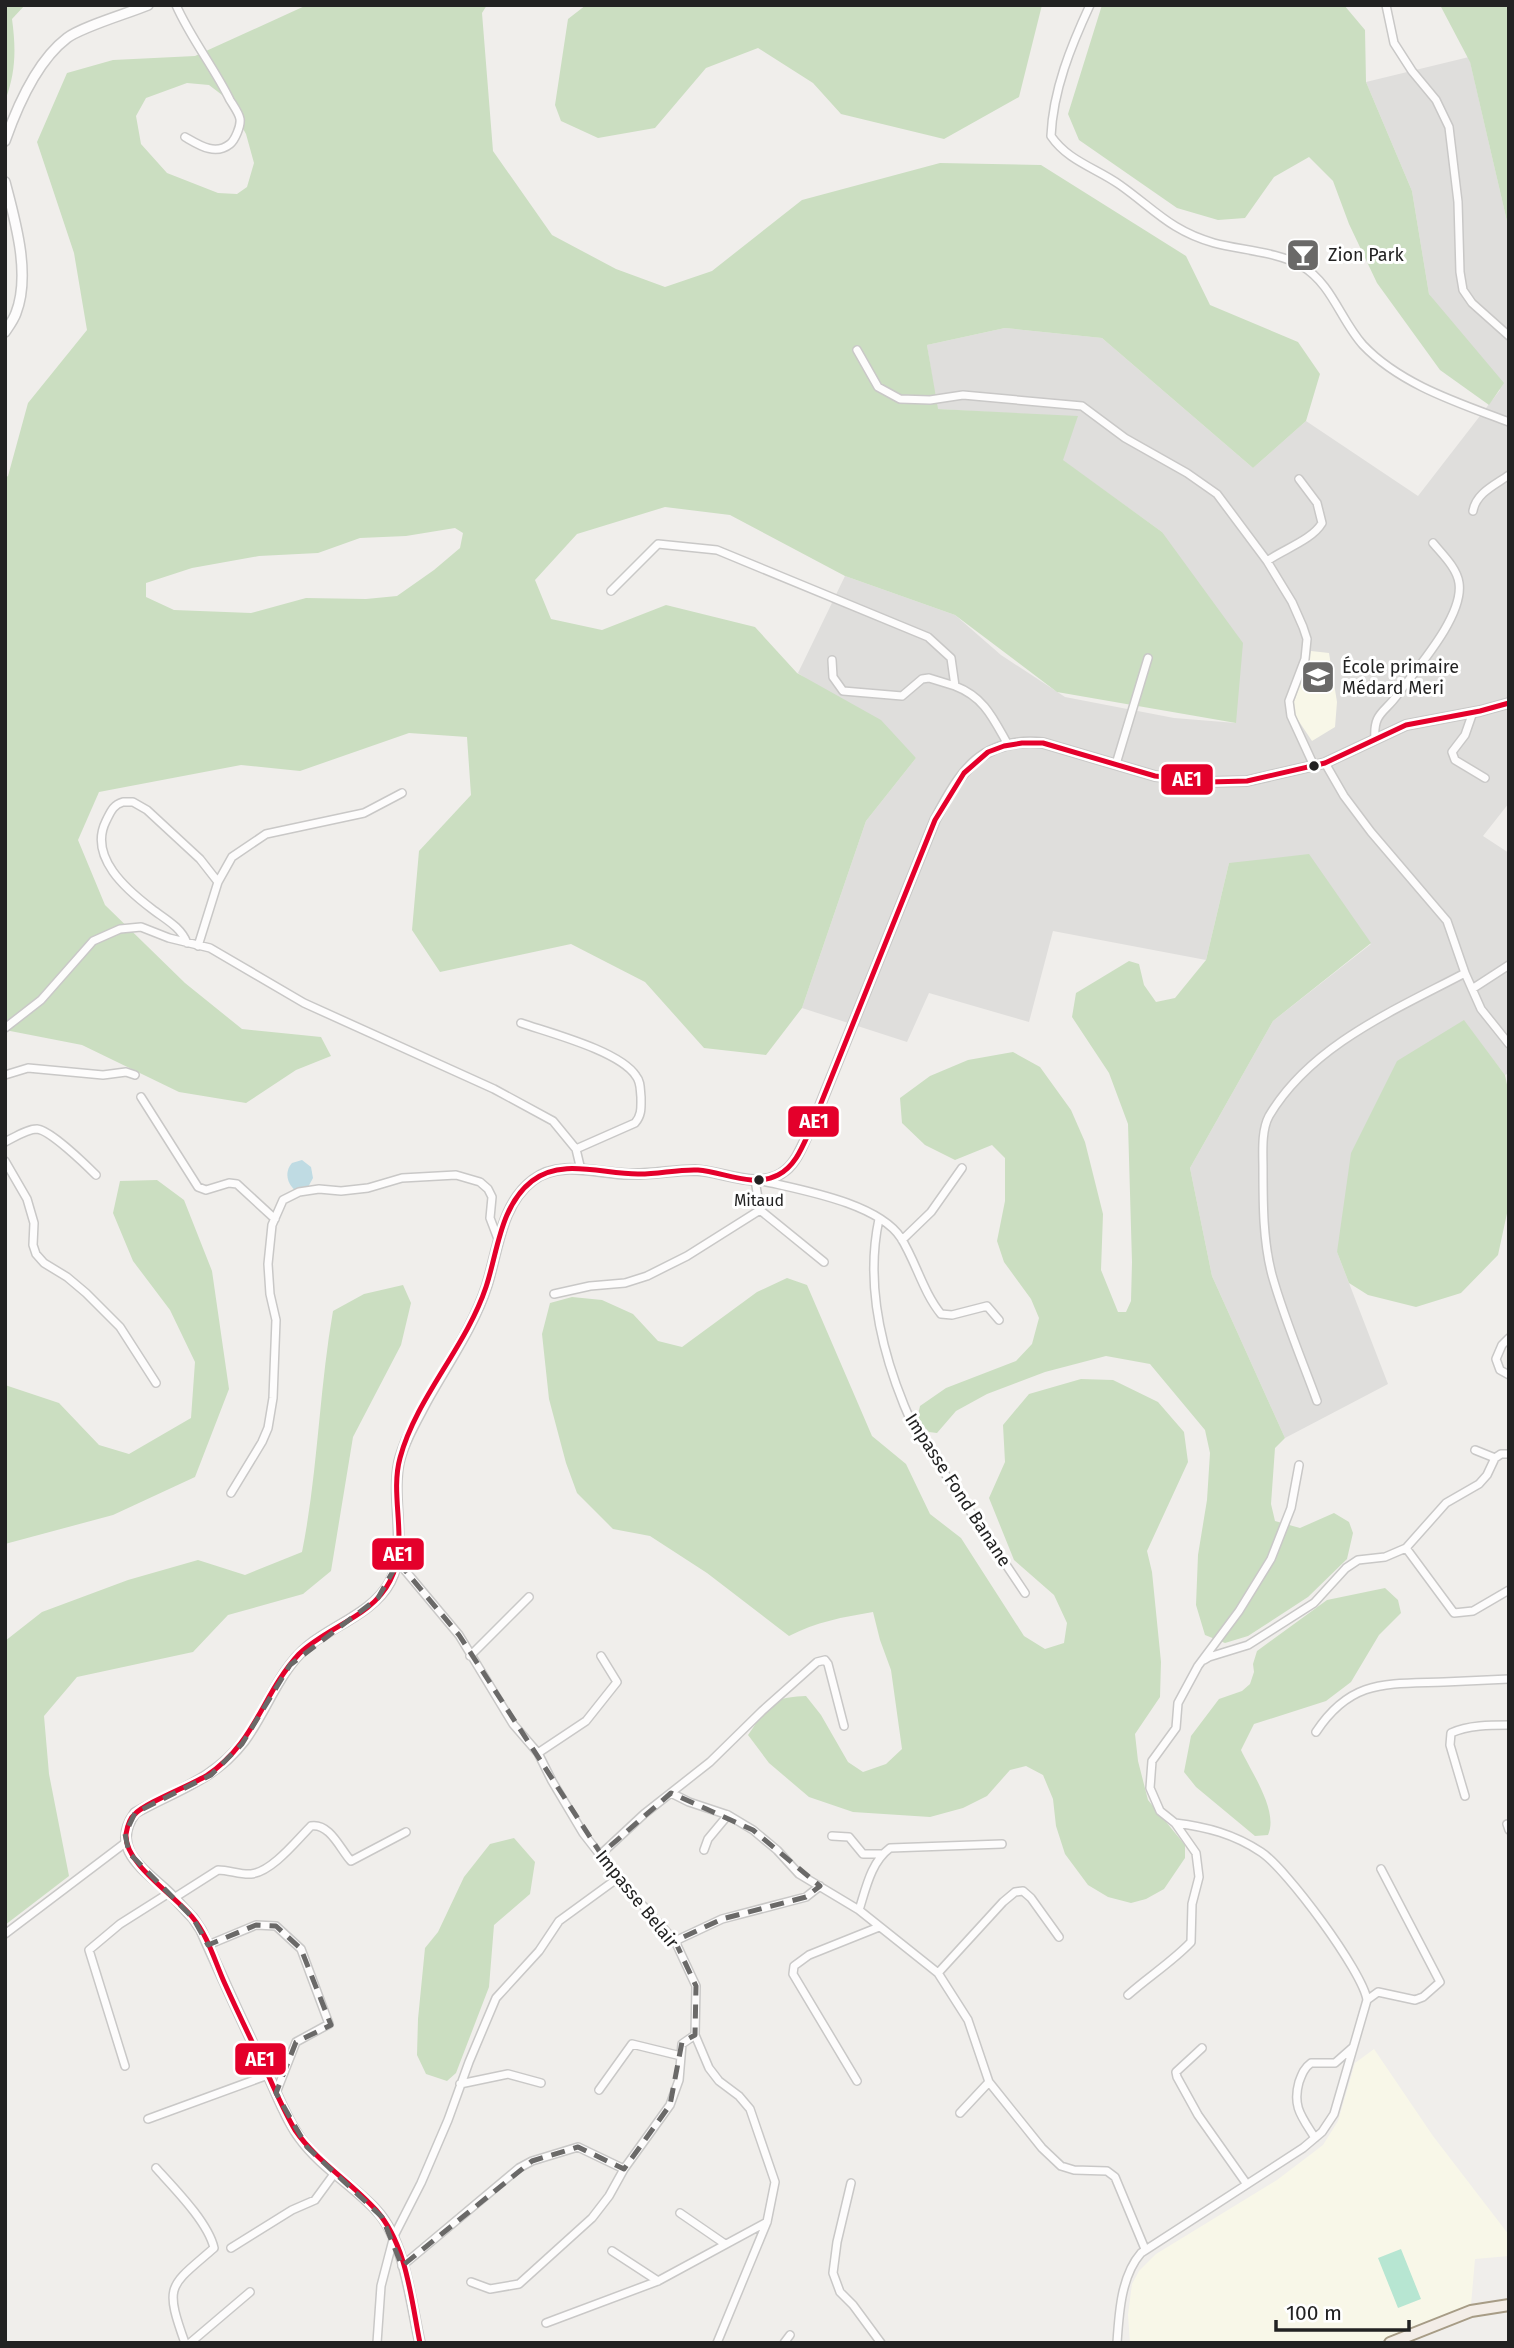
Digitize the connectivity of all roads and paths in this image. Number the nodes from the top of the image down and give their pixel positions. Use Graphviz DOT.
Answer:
graph roads {
  1 [pos="148,5"];
  2 [pos="176,5"];
  3 [pos="1090,5"];
  4 [pos="1386,5"];
  5 [pos="185,137"];
  6 [pos="5,141"];
  7 [pos="5,182"];
  8 [pos="5,332"];
  9 [pos="1509,337"];
  10 [pos="857,350"];
  11 [pos="1509,422"];
  12 [pos="1509,475"];
  13 [pos="1300,479"];
  14 [pos="1473,511"];
  15 [pos="1433,543"];
  16 [pos="1267,561"];
  17 [pos="611,591"];
  18 [pos="1148,658"];
  19 [pos="832,660"];
  20 [pos="956,686"];
  21 [pos="1509,703"];
  22 [pos="1473,712"];
  23 [pos="1375,739"];
  24 [pos="1007,743"];
  25 [pos="1116,764"];
  26 [pos="1325,764"];
  27 [pos="1314,766"];
  28 [pos="1485,778"];
  29 [pos="402,793"];
  30 [pos="218,882"];
  31 [pos="187,943"];
  32 [pos="198,946"];
  33 [pos="1509,965"];
  34 [pos="1465,972"];
  35 [pos="1472,989"];
  36 [pos="522,1023"];
  37 [pos="5,1028"];
  38 [pos="1509,1044"];
  39 [pos="5,1074"];
  40 [pos="135,1075"];
  41 [pos="141,1097"];
  42 [pos="5,1142"];
  43 [pos="576,1149"];
  44 [pos="5,1161"];
  45 [pos="962,1168"];
  46 [pos="581,1170"];
  47 [pos="96,1175"];
  48 [pos="757,1180"];
  49 [pos="760,1210"];
  50 [pos="275,1219"];
  51 [pos="879,1219"];
  52 [pos="498,1239"];
  53 [pos="902,1240"];
  54 [pos="824,1262"];
  55 [pos="554,1294"];
  56 [pos="999,1320"];
  57 [pos="1509,1338"];
  58 [pos="1509,1375"];
  59 [pos="156,1383"];
  60 [pos="1317,1401"];
  61 [pos="1475,1450"];
  62 [pos="1509,1454"];
  63 [pos="1495,1458"];
  64 [pos="1299,1465"];
  65 [pos="231,1493"];
  66 [pos="1406,1548"];
  67 [pos="398,1562"];
  68 [pos="1509,1590"];
  69 [pos="1025,1593"];
  70 [pos="529,1597"];
  71 [pos="470,1656"];
  72 [pos="601,1656"];
  73 [pos="1198,1666"];
  74 [pos="1509,1679"];
  75 [pos="1509,1725"];
  76 [pos="844,1726"];
  77 [pos="1316,1732"];
  78 [pos="538,1753"];
  79 [pos="671,1793"];
  80 [pos="1465,1796"];
  81 [pos="728,1815"];
  82 [pos="1175,1823"];
  83 [pos="406,1832"];
  84 [pos="832,1836"];
  85 [pos="125,1843"];
  86 [pos="1002,1844"];
  87 [pos="704,1850"];
  88 [pos="601,1854"];
  89 [pos="882,1854"];
  90 [pos="1381,1869"];
  91 [pos="618,1878"];
  92 [pos="820,1886"];
  93 [pos="172,1895"];
  94 [pos="859,1910"];
  95 [pos="878,1927"];
  96 [pos="5,1934"];
  97 [pos="1059,1937"];
  98 [pos="675,1941"];
  99 [pos="208,1945"];
  100 [pos="938,1973"];
  101 [pos="1128,1995"];
  102 [pos="1367,2000"];
  103 [pos="695,2035"];
  104 [pos="1353,2047"];
  105 [pos="1202,2048"];
  106 [pos="681,2056"];
  107 [pos="125,2066"];
  108 [pos="268,2075"];
  109 [pos="857,2081"];
  110 [pos="989,2082"];
  111 [pos="541,2083"];
  112 [pos="460,2084"];
  113 [pos="599,2090"];
  114 [pos="276,2093"];
  115 [pos="960,2113"];
  116 [pos="148,2119"];
  117 [pos="1315,2138"];
  118 [pos="156,2168"];
  119 [pos="624,2169"];
  120 [pos="334,2174"];
  121 [pos="851,2183"];
  122 [pos="1247,2183"];
  123 [pos="680,2213"];
  124 [pos="767,2222"];
  125 [pos="394,2236"];
  126 [pos="724,2244"];
  127 [pos="231,2248"];
  128 [pos="1145,2249"];
  129 [pos="612,2251"];
  130 [pos="402,2266"];
  131 [pos="658,2281"];
  132 [pos="471,2282"];
  133 [pos="250,2292"];
  134 [pos="1509,2305"];
  135 [pos="546,2323"];
  136 [pos="790,2335"];
  137 [pos="187,2343"];
  138 [pos="377,2343"];
  139 [pos="419,2343"];
  140 [pos="717,2343"];
  141 [pos="784,2343"];
  142 [pos="880,2343"];
  143 [pos="1117,2343"];
  144 [pos="1390,2343"];
  1 -- 6 [label="street"];
  2 -- 5 [label="street"];
  3 -- 11 [label="street"];
  4 -- 9 [label="street"];
  7 -- 8 [label="street"];
  10 -- 16 [label="street"];
  12 -- 14 [label="street"];
  13 -- 16 [label="street"];
  15 -- 23 [label="street"];
  16 -- 27 [label="street"];
  17 -- 20 [label="street"];
  18 -- 25 [label="street"];
  19 -- 20 [label="street"];
  20 -- 24 [label="street"];
  21 -- 22 [label="street"];
  22 -- 23 [label="street"];
  22 -- 28 [label="street"];
  23 -- 26 [label="street"];
  24 -- 25 [label="street"];
  24 -- 48 [label="street"];
  25 -- 27 [label="street"];
  26 -- 27 [label="street"];
  26 -- 34 [label="street"];
  29 -- 30 [label="street"];
  30 -- 31 [label="street"];
  30 -- 32 [label="street"];
  31 -- 32 [label="street"];
  31 -- 37 [label="street"];
  32 -- 43 [label="street"];
  33 -- 35 [label="street"];
  34 -- 35 [label="street"];
  34 -- 60 [label="street"];
  35 -- 38 [label="street"];
  36 -- 43 [label="street"];
  39 -- 40 [label="street"];
  41 -- 50 [label="street"];
  42 -- 47 [label="street"];
  43 -- 46 [label="street"];
  44 -- 59 [label="street"];
  45 -- 53 [label="street"];
  46 -- 48 [label="street"];
  46 -- 52 [label="street"];
  48 -- 49 [label="street"];
  48 -- 51 [label="street"];
  49 -- 54 [label="street"];
  49 -- 55 [label="street"];
  50 -- 52 [label="street"];
  50 -- 65 [label="street"];
  51 -- 53 [label="street"];
  51 -- 69 [label="street, Impasse Fond Banane"];
  52 -- 67 [label="street"];
  53 -- 56 [label="street"];
  57 -- 58 [label="street"];
  61 -- 63 [label="street"];
  62 -- 63 [label="street"];
  63 -- 66 [label="street"];
  64 -- 73 [label="street"];
  66 -- 68 [label="street"];
  66 -- 73 [label="street"];
  67 -- 71 [label="street, Impasse Belair"];
  67 -- 85 [label="street"];
  70 -- 71 [label="street"];
  71 -- 78 [label="street, Impasse Belair"];
  72 -- 78 [label="street"];
  73 -- 82 [label="street"];
  74 -- 77 [label="street"];
  75 -- 80 [label="street"];
  76 -- 79 [label="street"];
  78 -- 88 [label="street, Impasse Belair"];
  79 -- 81 [label="street"];
  79 -- 88 [label="street"];
  81 -- 87 [label="street"];
  81 -- 92 [label="street"];
  82 -- 101 [label="street"];
  82 -- 102 [label="street"];
  83 -- 93 [label="street"];
  84 -- 89 [label="street"];
  85 -- 93 [label="street"];
  85 -- 96 [label="street"];
  86 -- 89 [label="street"];
  88 -- 91 [label="street, Impasse Belair"];
  89 -- 94 [label="street"];
  90 -- 102 [label="street"];
  91 -- 98 [label="street, Impasse Belair"];
  91 -- 112 [label="street"];
  92 -- 94 [label="street"];
  92 -- 98 [label="street"];
  93 -- 99 [label="street"];
  93 -- 107 [label="street"];
  94 -- 95 [label="street"];
  95 -- 100 [label="street"];
  95 -- 109 [label="street"];
  97 -- 100 [label="street"];
  98 -- 103 [label="street, Impasse Belair"];
  99 -- 108 [label="street"];
  99 -- 114 [label="street"];
  100 -- 110 [label="street"];
  102 -- 104 [label="street"];
  103 -- 106 [label="street"];
  103 -- 124 [label="street, Impasse Belair"];
  104 -- 117 [label="street"];
  104 -- 117 [label="street"];
  105 -- 122 [label="street"];
  106 -- 113 [label="street"];
  106 -- 119 [label="street"];
  108 -- 114 [label="street"];
  108 -- 116 [label="street"];
  110 -- 115 [label="street"];
  110 -- 128 [label="street"];
  111 -- 112 [label="street"];
  112 -- 125 [label="street"];
  114 -- 120 [label="street"];
  117 -- 122 [label="street"];
  118 -- 137 [label="street"];
  119 -- 130 [label="street"];
  119 -- 132 [label="street"];
  120 -- 125 [label="street"];
  120 -- 127 [label="street"];
  121 -- 142 [label="street"];
  122 -- 128 [label="street"];
  123 -- 126 [label="street"];
  124 -- 126 [label="street"];
  124 -- 140 [label="street, Impasse Belair"];
  125 -- 130 [label="street"];
  125 -- 138 [label="street"];
  126 -- 131 [label="street"];
  128 -- 143 [label="street"];
  129 -- 131 [label="street"];
  130 -- 139 [label="street"];
  131 -- 135 [label="street"];
  133 -- 137 [label="street"];
  134 -- 144 [label="main road"];
  136 -- 141 [label="street"];
}
